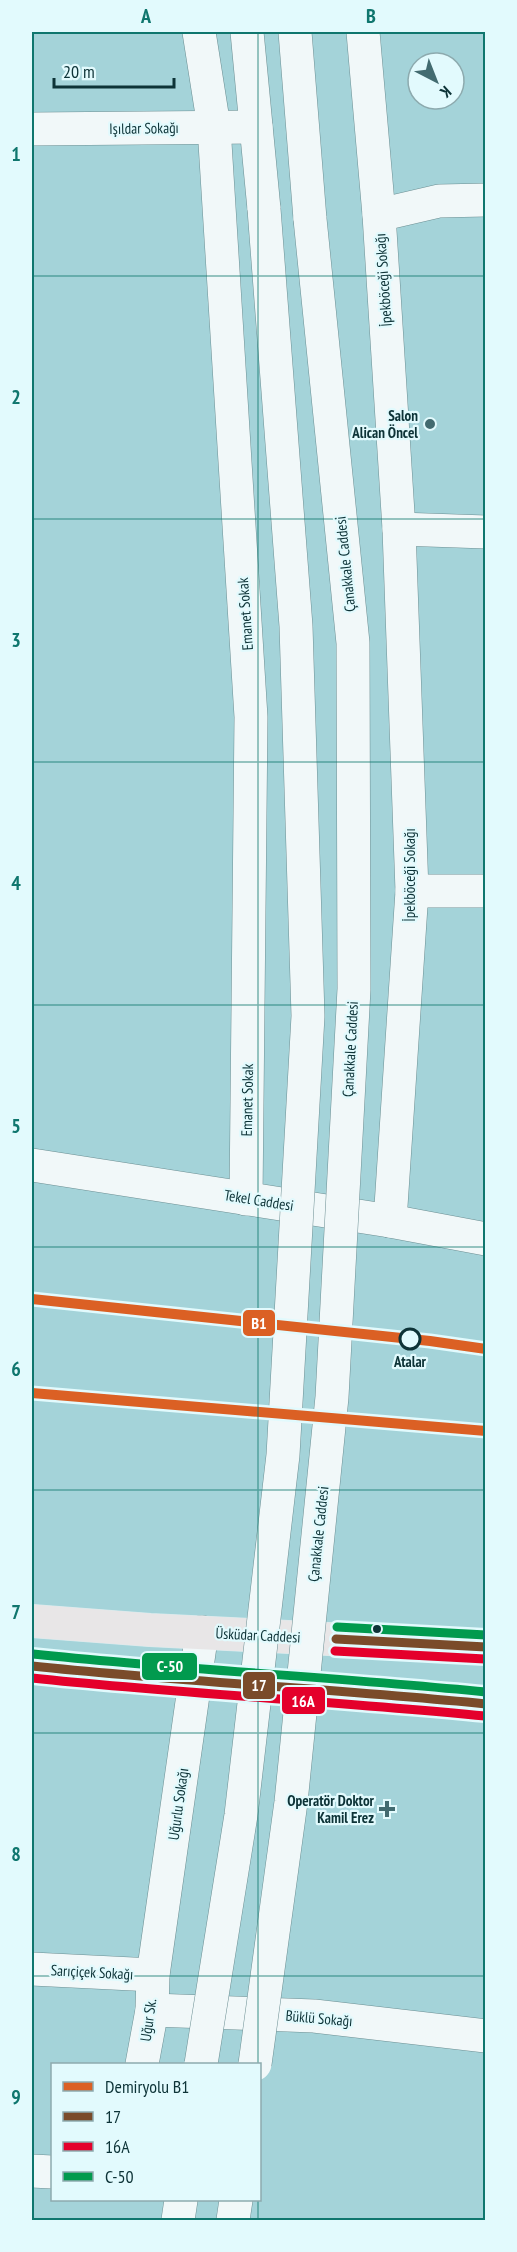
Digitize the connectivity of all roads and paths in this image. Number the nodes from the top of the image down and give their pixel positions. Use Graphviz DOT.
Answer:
graph roads {
  1 [pos="199,32"];
  2 [pos="247,32"];
  3 [pos="296,32"];
  4 [pos="363,32"];
  5 [pos="214,127"];
  6 [pos="256,127"];
  7 [pos="32,129"];
  8 [pos="486,200"];
  9 [pos="379,214"];
  10 [pos="399,529"];
  11 [pos="472,531"];
  12 [pos="412,891"];
  13 [pos="486,891"];
  14 [pos="32,1165"];
  15 [pos="246,1199"];
  16 [pos="390,1221"];
  17 [pos="486,1239"];
  18 [pos="32,1621"];
  19 [pos="202,1632"];
  20 [pos="486,1647"];
  21 [pos="32,1666"];
  22 [pos="196,1680"];
  23 [pos="486,1704"];
  24 [pos="32,1969"];
  25 [pos="153,1975"];
  26 [pos="152,2010"];
  27 [pos="486,2036"];
  28 [pos="141,2063"];
  29 [pos="201,2063"];
  30 [pos="255,2063"];
  31 [pos="32,2171"];
  32 [pos="51,2172"];
  33 [pos="181,2201"];
  34 [pos="236,2201"];
  35 [pos="178,2220"];
  36 [pos="233,2220"];
  1 -- 5 [label="street, Emanet Sokak"];
  2 -- 6 [label="street"];
  3 -- 30 [label="street, Çanakkale Caddesi, bridge"];
  4 -- 9 [label="street, İpekböceği Sokağı"];
  5 -- 6 [label="street, Işıldar Sokağı"];
  5 -- 7 [label="street, Işıldar Sokağı"];
  5 -- 15 [label="street, Emanet Sokak"];
  6 -- 29 [label="street, bridge"];
  8 -- 9 [label="street"];
  9 -- 10 [label="street, İpekböceği Sokağı"];
  10 -- 11 [label="street"];
  10 -- 12 [label="street, İpekböceği Sokağı"];
  12 -- 13 [label="street"];
  12 -- 16 [label="street, İpekböceği Sokağı"];
  14 -- 15 [label="street, Tekel Caddesi"];
  15 -- 16 [label="street, Tekel Caddesi"];
  16 -- 17 [label="street, Tekel Caddesi"];
  18 -- 19 [label="main road, Üsküdar Caddesi"];
  19 -- 20 [label="main road, Üsküdar Caddesi"];
  19 -- 22 [label="street, Uğurlu Sokağı"];
  21 -- 22 [label="main road"];
  22 -- 23 [label="main road"];
  22 -- 25 [label="street, Uğurlu Sokağı"];
  24 -- 25 [label="street, Sarıçiçek Sokağı"];
  25 -- 26 [label="street, Uğur Sk."];
  26 -- 27 [label="street, Büklü Sokağı"];
  26 -- 28 [label="street, Uğur Sk."];
  31 -- 32 [label="street"];
  33 -- 35 [label="street"];
  34 -- 36 [label="street"];
}
